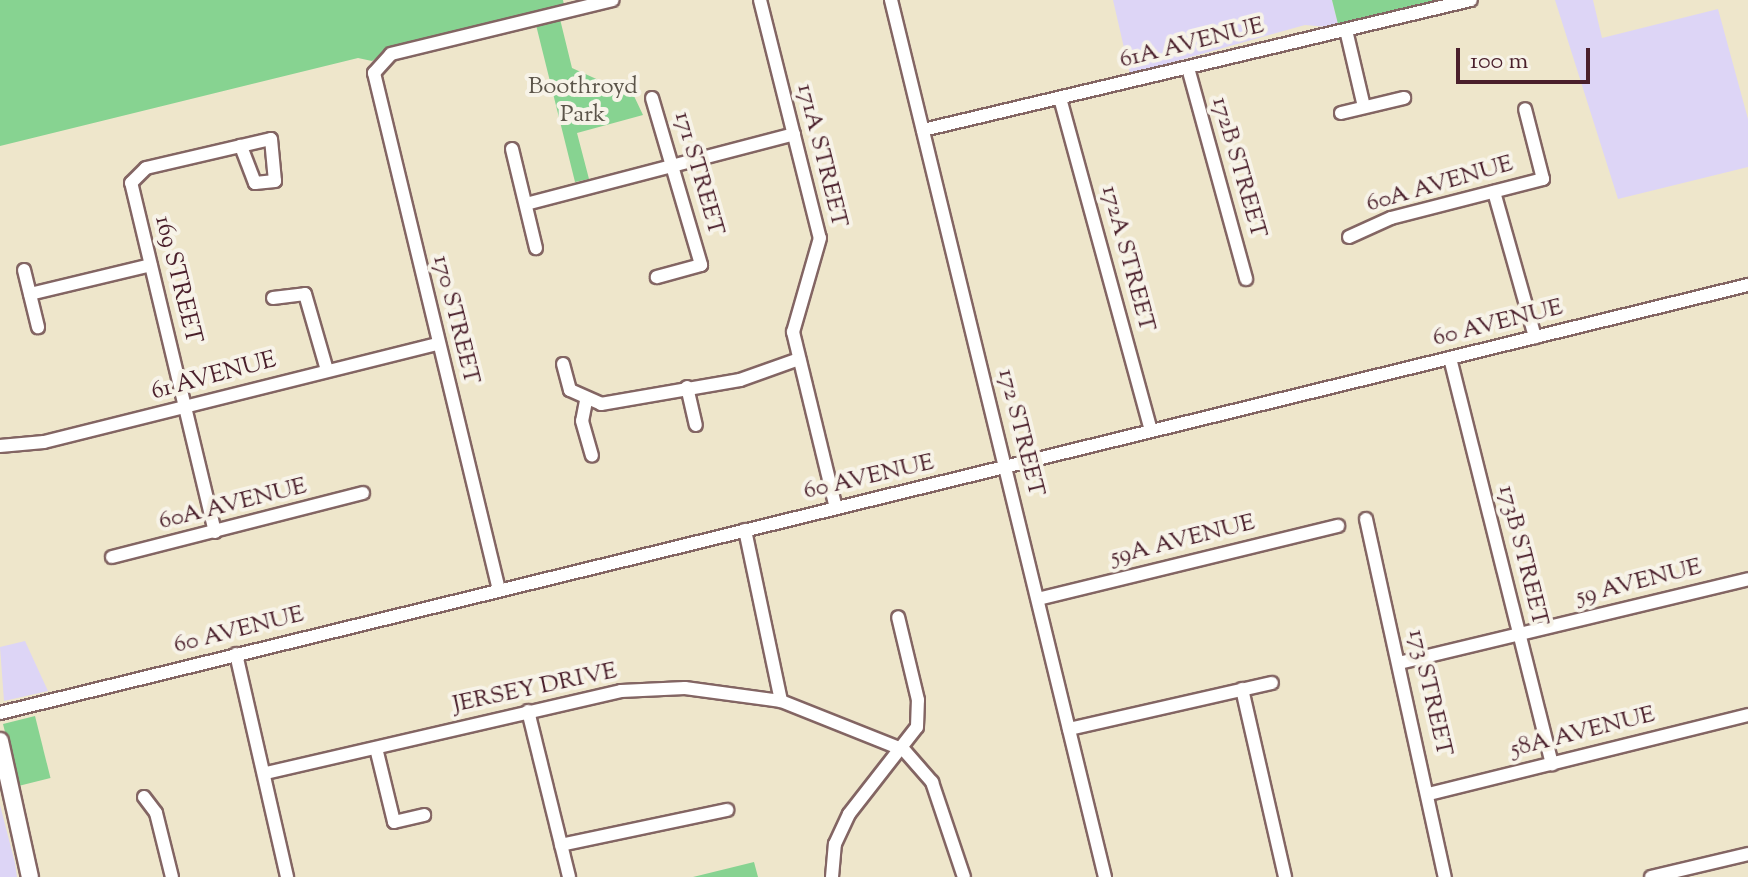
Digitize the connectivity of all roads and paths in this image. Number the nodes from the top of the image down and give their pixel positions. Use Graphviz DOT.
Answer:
graph roads {
  1 [pos="613,0"];
  2 [pos="760,0"];
  3 [pos="893,0"];
  4 [pos="1471,0"];
  5 [pos="1346,30"];
  6 [pos="1188,68"];
  7 [pos="652,98"];
  8 [pos="1060,98"];
  9 [pos="1404,98"];
  10 [pos="1364,107"];
  11 [pos="1525,109"];
  12 [pos="1341,113"];
  13 [pos="923,130"];
  14 [pos="794,134"];
  15 [pos="241,146"];
  16 [pos="512,149"];
  17 [pos="675,163"];
  18 [pos="1494,192"];
  19 [pos="526,204"];
  20 [pos="1349,237"];
  21 [pos="536,248"];
  22 [pos="151,265"];
  23 [pos="24,270"];
  24 [pos="657,277"];
  25 [pos="1246,279"];
  26 [pos="1748,285"];
  27 [pos="30,294"];
  28 [pos="273,298"];
  29 [pos="38,327"];
  30 [pos="1535,337"];
  31 [pos="438,344"];
  32 [pos="1450,358"];
  33 [pos="799,359"];
  34 [pos="563,364"];
  35 [pos="327,370"];
  36 [pos="687,387"];
  37 [pos="586,401"];
  38 [pos="185,409"];
  39 [pos="696,425"];
  40 [pos="1151,431"];
  41 [pos="0,446"];
  42 [pos="592,456"];
  43 [pos="1007,468"];
  44 [pos="363,493"];
  45 [pos="836,508"];
  46 [pos="1366,519"];
  47 [pos="1338,526"];
  48 [pos="745,530"];
  49 [pos="215,532"];
  50 [pos="112,557"];
  51 [pos="1748,579"];
  52 [pos="499,590"];
  53 [pos="1038,599"];
  54 [pos="898,617"];
  55 [pos="1519,635"];
  56 [pos="236,654"];
  57 [pos="1399,663"];
  58 [pos="1272,683"];
  59 [pos="1242,689"];
  60 [pos="781,701"];
  61 [pos="528,711"];
  62 [pos="0,713"];
  63 [pos="1748,715"];
  64 [pos="1069,729"];
  65 [pos="0,741"];
  66 [pos="376,748"];
  67 [pos="904,750"];
  68 [pos="1552,764"];
  69 [pos="266,773"];
  70 [pos="0,782"];
  71 [pos="1429,794"];
  72 [pos="144,797"];
  73 [pos="727,810"];
  74 [pos="424,815"];
  75 [pos="561,845"];
  76 [pos="1748,854"];
  77 [pos="30,875"];
  78 [pos="172,877"];
  79 [pos="287,877"];
  80 [pos="569,877"];
  81 [pos="832,877"];
  82 [pos="964,877"];
  83 [pos="1105,877"];
  84 [pos="1285,877"];
  85 [pos="1445,877"];
  86 [pos="1651,877"];
  1 -- 31 [label="street, 170 STREET"];
  2 -- 14 [label="street, 171A STREET"];
  3 -- 13 [label="street, 172 STREET"];
  4 -- 5 [label="street, 61A AVENUE"];
  5 -- 6 [label="street, 61A AVENUE"];
  5 -- 10 [label="street"];
  6 -- 8 [label="street, 61A AVENUE"];
  6 -- 25 [label="street, 172B STREET"];
  7 -- 17 [label="street, 171 STREET"];
  8 -- 13 [label="street, 61A AVENUE"];
  8 -- 40 [label="street, 172A STREET"];
  9 -- 10 [label="street"];
  10 -- 12 [label="street"];
  11 -- 18 [label="street, 60A AVENUE"];
  13 -- 43 [label="street, 172 STREET"];
  14 -- 17 [label="street"];
  14 -- 33 [label="street, 171A STREET"];
  15 -- 22 [label="street, 169 STREET"];
  16 -- 19 [label="street"];
  17 -- 19 [label="street"];
  17 -- 24 [label="street, 171 STREET"];
  18 -- 20 [label="street, 60A AVENUE"];
  18 -- 30 [label="street"];
  19 -- 21 [label="street"];
  22 -- 27 [label="street"];
  22 -- 38 [label="street, 169 STREET"];
  23 -- 27 [label="street"];
  26 -- 30 [label="street, 60 AVENUE"];
  27 -- 29 [label="street"];
  28 -- 35 [label="street"];
  30 -- 32 [label="street, 60 AVENUE"];
  31 -- 35 [label="street, 61 AVENUE"];
  31 -- 52 [label="street, 170 STREET"];
  32 -- 40 [label="street, 60 AVENUE"];
  32 -- 55 [label="street, 173B STREET"];
  33 -- 36 [label="street"];
  33 -- 45 [label="street, 171A STREET"];
  34 -- 37 [label="street"];
  35 -- 38 [label="street, 61 AVENUE"];
  36 -- 37 [label="street"];
  36 -- 39 [label="street"];
  37 -- 42 [label="street"];
  38 -- 41 [label="street, 61 AVENUE"];
  38 -- 49 [label="street, 169 STREET"];
  40 -- 43 [label="street, 60 AVENUE"];
  43 -- 45 [label="street, 60 AVENUE"];
  43 -- 53 [label="street, 172 STREET"];
  44 -- 49 [label="street, 60A AVENUE"];
  45 -- 48 [label="street, 60 AVENUE"];
  46 -- 57 [label="street, 173 STREET"];
  47 -- 53 [label="street, 59A AVENUE"];
  48 -- 52 [label="street, 60 AVENUE"];
  48 -- 60 [label="street"];
  49 -- 50 [label="street, 60A AVENUE"];
  51 -- 55 [label="street, 59 AVENUE"];
  52 -- 56 [label="street, 60 AVENUE"];
  53 -- 64 [label="street, 172 STREET"];
  54 -- 67 [label="street"];
  55 -- 57 [label="street, 59 AVENUE"];
  55 -- 68 [label="street, 173B STREET"];
  56 -- 62 [label="street, 60 AVENUE"];
  56 -- 69 [label="street"];
  57 -- 71 [label="street, 173 STREET"];
  58 -- 59 [label="street"];
  59 -- 64 [label="street"];
  59 -- 84 [label="street"];
  60 -- 61 [label="street, JERSEY DRIVE"];
  60 -- 67 [label="street, JERSEY DRIVE"];
  61 -- 66 [label="street, JERSEY DRIVE"];
  61 -- 75 [label="street"];
  63 -- 68 [label="street, 58A AVENUE"];
  64 -- 83 [label="street, 172 STREET"];
  65 -- 77 [label="main road"];
  66 -- 69 [label="street, JERSEY DRIVE"];
  66 -- 74 [label="street"];
  67 -- 81 [label="street"];
  67 -- 82 [label="street, JERSEY DRIVE"];
  68 -- 71 [label="street, 58A AVENUE"];
  69 -- 79 [label="street"];
  70 -- 77 [label="main road"];
  71 -- 85 [label="street, 173 STREET"];
  72 -- 78 [label="street"];
  73 -- 75 [label="street"];
  75 -- 80 [label="street"];
  76 -- 86 [label="street"];
}
